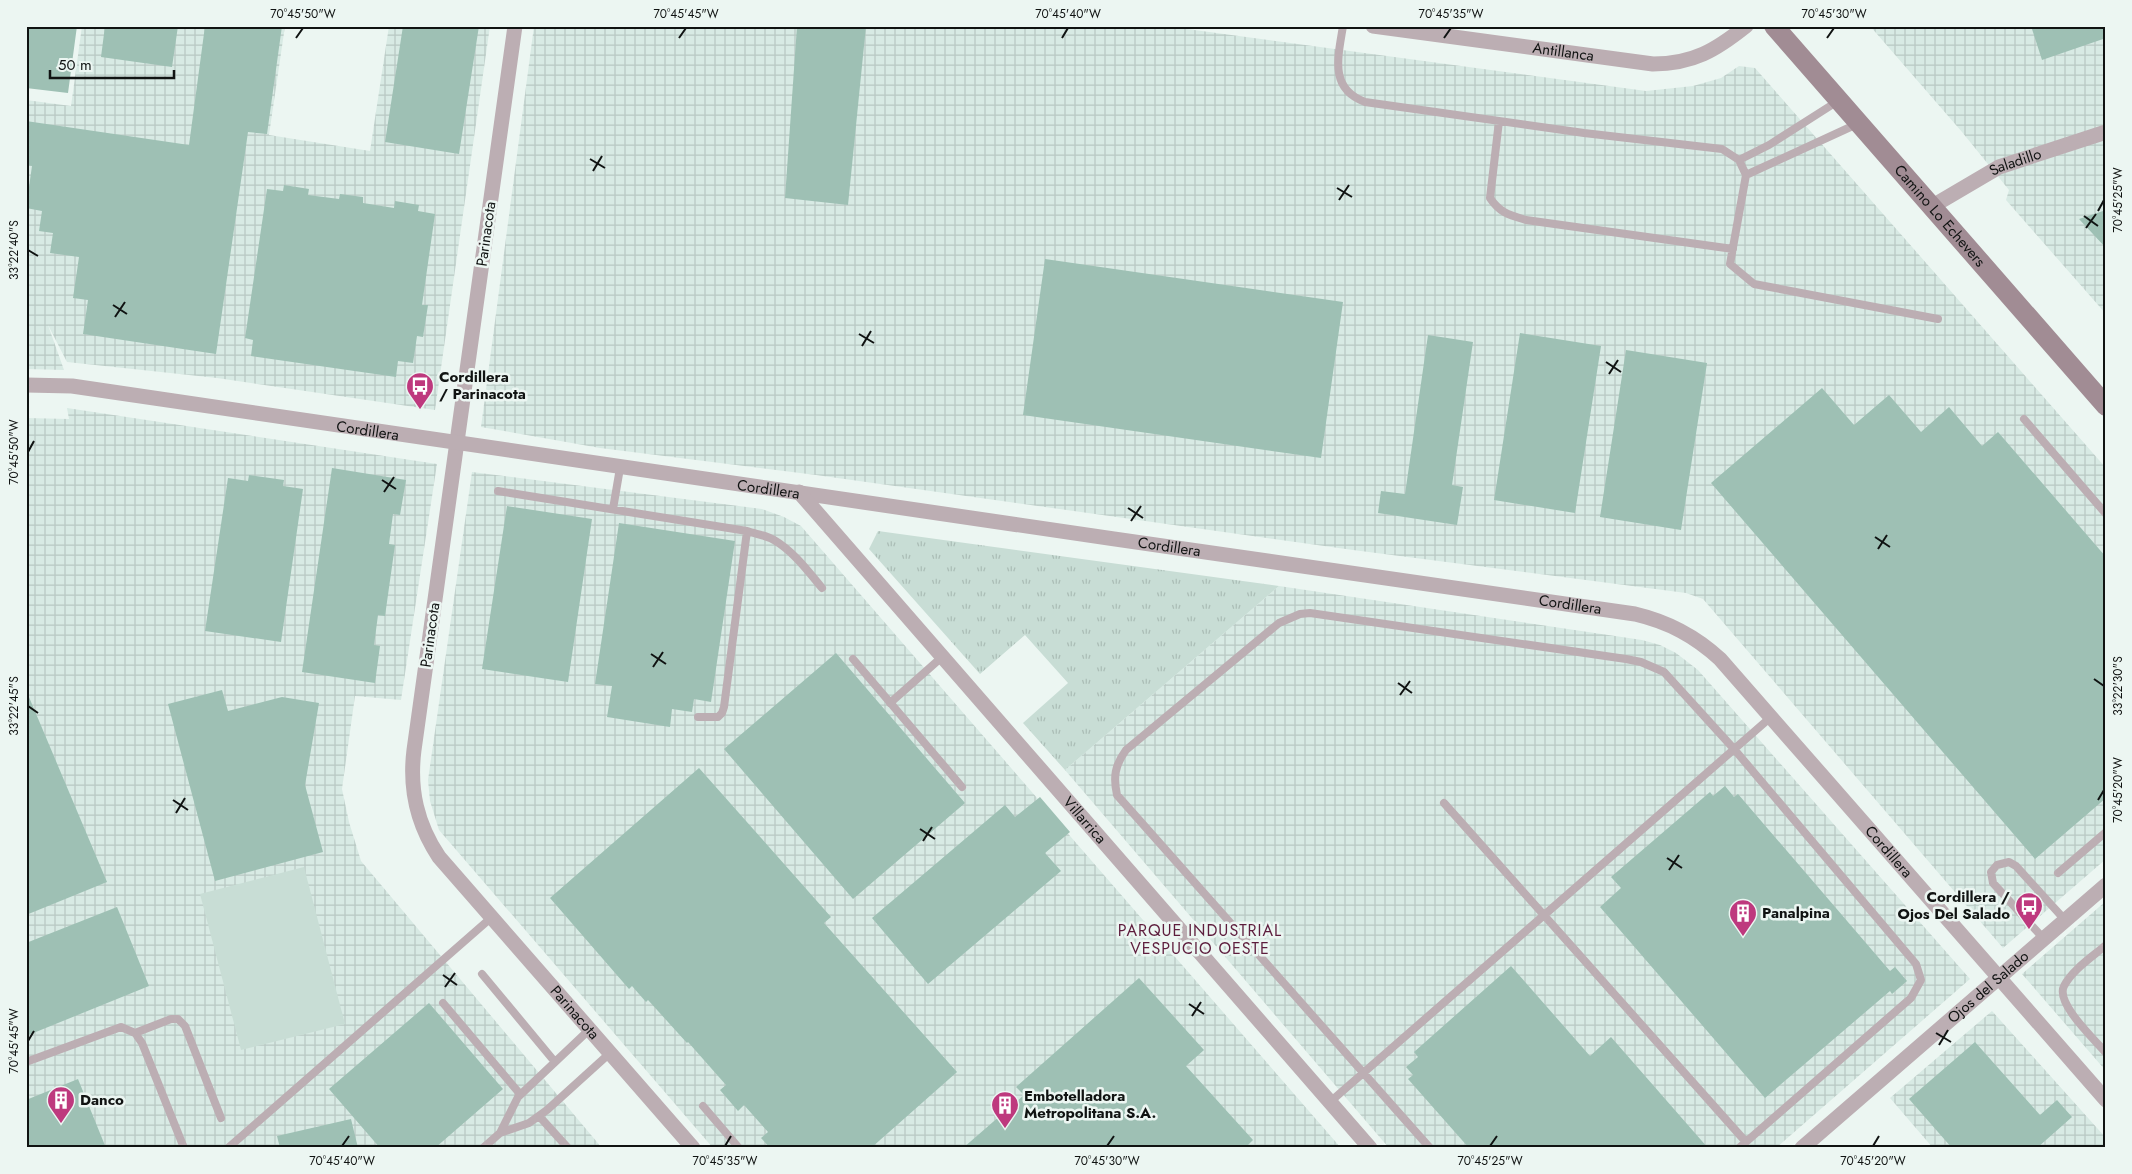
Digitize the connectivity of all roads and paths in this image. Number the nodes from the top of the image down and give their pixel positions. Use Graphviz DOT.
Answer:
graph roads {
  1 [pos="516,26"];
  2 [pos="1343,26"];
  3 [pos="1373,26"];
  4 [pos="1746,26"];
  5 [pos="1775,27"];
  6 [pos="1839,100"];
  7 [pos="1499,121"];
  8 [pos="1858,123"];
  9 [pos="2106,132"];
  10 [pos="1739,160"];
  11 [pos="1746,176"];
  12 [pos="1931,207"];
  13 [pos="1733,249"];
  14 [pos="1938,319"];
  15 [pos="26,385"];
  16 [pos="2106,406"];
  17 [pos="2024,419"];
  18 [pos="457,445"];
  19 [pos="620,468"];
  20 [pos="498,491"];
  21 [pos="799,492"];
  22 [pos="613,509"];
  23 [pos="2106,514"];
  24 [pos="747,531"];
  25 [pos="822,588"];
  26 [pos="942,657"];
  27 [pos="853,659"];
  28 [pos="890,703"];
  29 [pos="698,717"];
  30 [pos="1771,717"];
  31 [pos="1734,749"];
  32 [pos="962,787"];
  33 [pos="1444,803"];
  34 [pos="2106,832"];
  35 [pos="2058,873"];
  36 [pos="2106,885"];
  37 [pos="1544,915"];
  38 [pos="492,917"];
  39 [pos="2065,920"];
  40 [pos="2044,939"];
  41 [pos="2106,945"];
  42 [pos="482,974"];
  43 [pos="2000,978"];
  44 [pos="443,1003"];
  45 [pos="590,1029"];
  46 [pos="135,1034"];
  47 [pos="610,1052"];
  48 [pos="2106,1053"];
  49 [pos="26,1062"];
  50 [pos="555,1062"];
  51 [pos="1364,1072"];
  52 [pos="520,1094"];
  53 [pos="2106,1100"];
  54 [pos="1330,1102"];
  55 [pos="703,1106"];
  56 [pos="539,1116"];
  57 [pos="221,1118"];
  58 [pos="500,1133"];
  59 [pos="1746,1142"];
  60 [pos="184,1148"];
  61 [pos="228,1148"];
  62 [pos="483,1148"];
  63 [pos="568,1148"];
  64 [pos="693,1148"];
  65 [pos="739,1148"];
  66 [pos="1370,1148"];
  67 [pos="1430,1148"];
  68 [pos="1739,1148"];
  69 [pos="1802,1148"];
  1 -- 18 [label="street, Parinacota"];
  2 -- 7 [label="lane"];
  3 -- 4 [label="street, Antillanca"];
  5 -- 6 [label="main road, Camino Lo Echevers"];
  6 -- 8 [label="main road, Camino Lo Echevers"];
  6 -- 10 [label="lane"];
  7 -- 10 [label="lane"];
  7 -- 13 [label="lane"];
  8 -- 11 [label="lane"];
  8 -- 12 [label="main road, Camino Lo Echevers"];
  9 -- 12 [label="street, Saladillo"];
  10 -- 11 [label="lane"];
  11 -- 13 [label="lane"];
  12 -- 16 [label="main road, Camino Lo Echevers"];
  13 -- 14 [label="lane"];
  15 -- 18 [label="street, Cordillera"];
  17 -- 23 [label="lane"];
  18 -- 19 [label="street, Cordillera"];
  18 -- 38 [label="street, Parinacota"];
  19 -- 21 [label="street, Cordillera"];
  19 -- 22 [label="lane"];
  20 -- 22 [label="lane"];
  21 -- 26 [label="street, Villarrica"];
  21 -- 30 [label="street, Cordillera"];
  22 -- 24 [label="lane"];
  24 -- 25 [label="lane"];
  24 -- 29 [label="lane"];
  26 -- 28 [label="lane"];
  26 -- 54 [label="street, Villarrica"];
  27 -- 28 [label="lane"];
  28 -- 32 [label="lane"];
  30 -- 31 [label="lane"];
  30 -- 43 [label="street, Cordillera"];
  31 -- 37 [label="lane"];
  31 -- 51 [label="lane"];
  31 -- 59 [label="lane"];
  33 -- 37 [label="lane"];
  34 -- 35 [label="lane"];
  36 -- 39 [label="street, Ojos del Salado"];
  37 -- 51 [label="lane"];
  37 -- 59 [label="lane"];
  38 -- 45 [label="street, Parinacota"];
  38 -- 61 [label="lane"];
  39 -- 40 [label="street, Ojos del Salado"];
  39 -- 40 [label="lane"];
  40 -- 43 [label="street, Ojos del Salado"];
  41 -- 48 [label="lane"];
  42 -- 50 [label="lane"];
  43 -- 53 [label="street, Cordillera"];
  43 -- 69 [label="street, Ojos del Salado"];
  44 -- 52 [label="lane"];
  45 -- 47 [label="street, Parinacota"];
  45 -- 50 [label="lane"];
  46 -- 49 [label="lane"];
  46 -- 57 [label="lane"];
  46 -- 60 [label="lane"];
  47 -- 56 [label="lane"];
  47 -- 64 [label="street, Parinacota"];
  50 -- 52 [label="lane"];
  51 -- 54 [label="lane"];
  51 -- 67 [label="lane"];
  52 -- 58 [label="lane"];
  54 -- 66 [label="street, Villarrica"];
  55 -- 65 [label="lane"];
  56 -- 58 [label="lane"];
  56 -- 63 [label="lane"];
  58 -- 62 [label="lane"];
  59 -- 68 [label="lane"];
}
